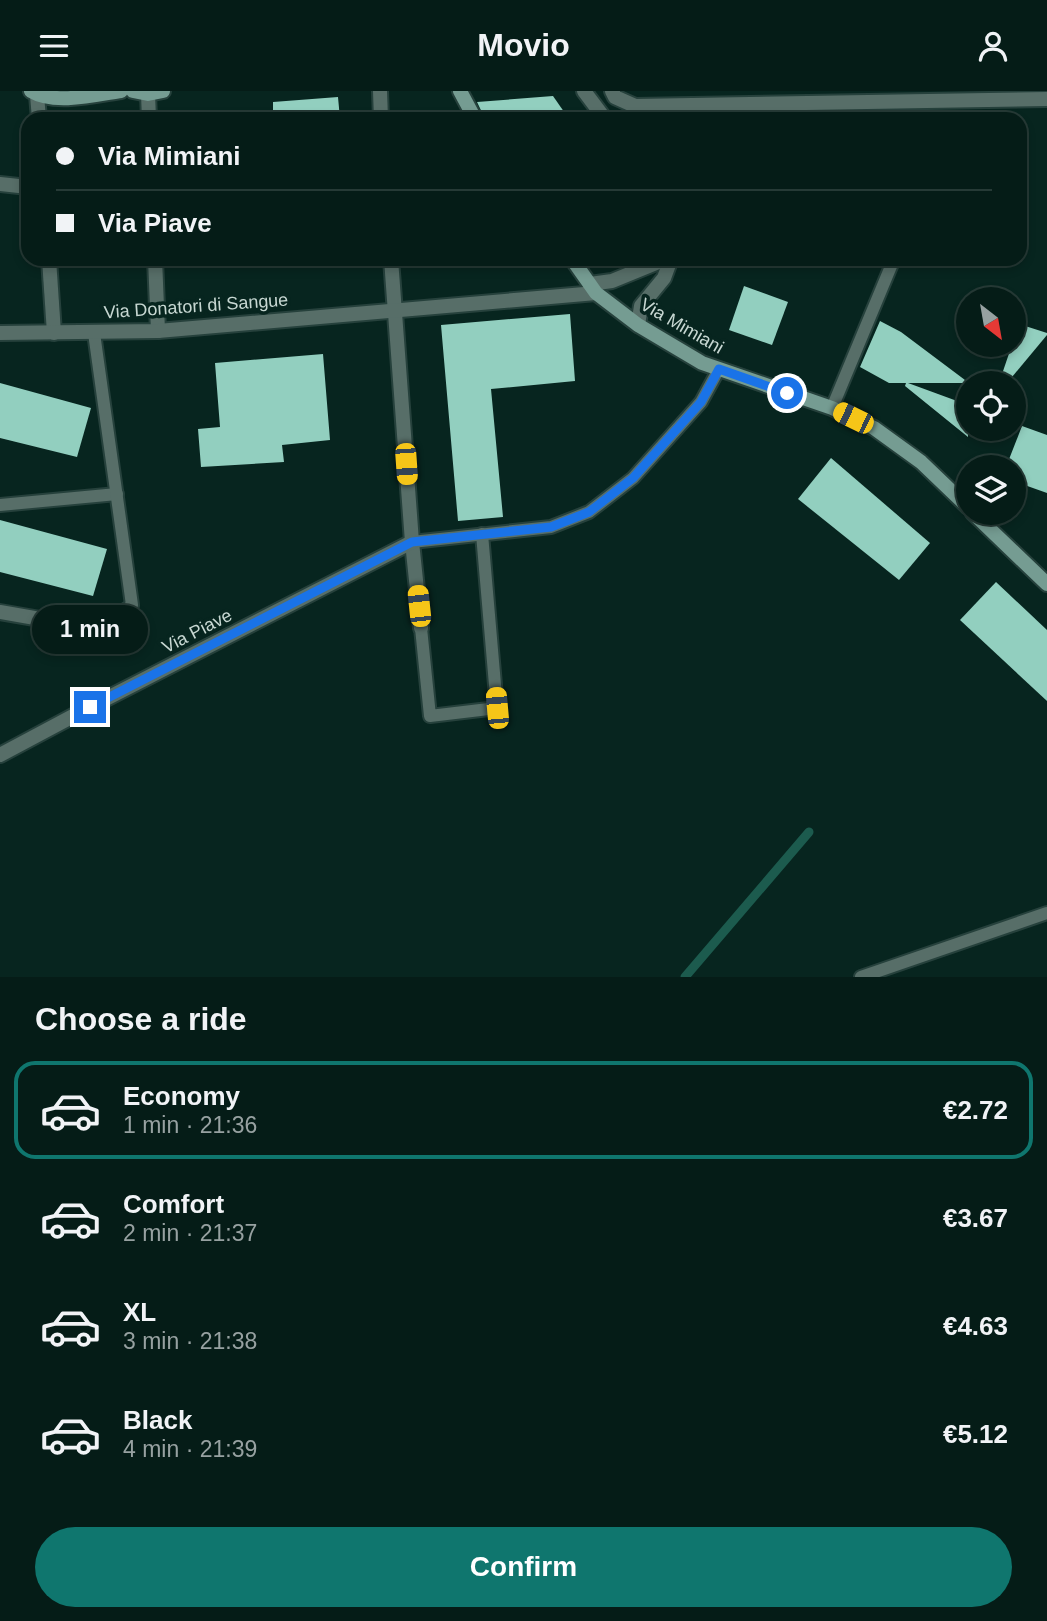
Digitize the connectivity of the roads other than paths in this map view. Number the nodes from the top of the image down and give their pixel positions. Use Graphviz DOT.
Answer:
graph roads {
  1 [pos="121,91"];
  2 [pos="163,91"];
  3 [pos="380,91"];
  4 [pos="460,91"];
  5 [pos="583,91"];
  6 [pos="612,91"];
  7 [pos="141,92"];
  8 [pos="34,93"];
  9 [pos="825,97"];
  10 [pos="1047,100"];
  11 [pos="38,112"];
  12 [pos="147,112"];
  13 [pos="381,112"];
  14 [pos="471,112"];
  15 [pos="600,112"];
  16 [pos="0,184"];
  17 [pos="21,186"];
  18 [pos="49,266"];
  19 [pos="155,266"];
  20 [pos="391,266"];
  21 [pos="577,266"];
  22 [pos="649,266"];
  23 [pos="668,266"];
  24 [pos="891,266"];
  25 [pos="593,288"];
  26 [pos="394,310"];
  27 [pos="638,325"];
  28 [pos="158,331"];
  29 [pos="0,333"];
  30 [pos="94,333"];
  31 [pos="54,334"];
  32 [pos="719,369"];
  33 [pos="832,408"];
  34 [pos="117,494"];
  35 [pos="956,496"];
  36 [pos="0,505"];
  37 [pos="986,525"];
  38 [pos="482,534"];
  39 [pos="412,542"];
  40 [pos="1047,584"];
  41 [pos="0,612"];
  42 [pos="86,627"];
  43 [pos="421,628"];
  44 [pos="0,755"];
  45 [pos="1047,913"];
  46 [pos="862,977"];
  1 -- 8 [label="street"];
  2 -- 7 [label="street"];
  3 -- 13 [label="street"];
  4 -- 14 [label="street"];
  5 -- 15 [label="street"];
  6 -- 9 [label="street"];
  7 -- 12 [label="street"];
  8 -- 11 [label="street"];
  9 -- 10 [label="street"];
  16 -- 17 [label="street"];
  18 -- 31 [label="street"];
  19 -- 28 [label="street"];
  20 -- 26 [label="street"];
  21 -- 25 [label="street, Via Mimiani"];
  22 -- 25 [label="street, Via Donatori di Sangue"];
  23 -- 27 [label="street"];
  24 -- 33 [label="lane"];
  25 -- 26 [label="street, Via Donatori di Sangue"];
  25 -- 27 [label="street, Via Mimiani"];
  26 -- 28 [label="street, Via Donatori di Sangue"];
  26 -- 39 [label="street"];
  27 -- 32 [label="street, Via Mimiani"];
  28 -- 30 [label="street, Via Donatori di Sangue"];
  29 -- 31 [label="street, Via Donatori di Sangue"];
  30 -- 31 [label="street, Via Donatori di Sangue"];
  30 -- 34 [label="lane"];
  32 -- 33 [label="street, Via Mimiani"];
  32 -- 38 [label="lane"];
  33 -- 35 [label="street, Via Mimiani"];
  34 -- 36 [label="lane"];
  34 -- 42 [label="lane"];
  37 -- 40 [label="street"];
  38 -- 39 [label="lane"];
  38 -- 43 [label="lane"];
  39 -- 43 [label="street"];
  39 -- 44 [label="street, Via Piave"];
  41 -- 42 [label="street"];
  45 -- 46 [label="lane"];
}
